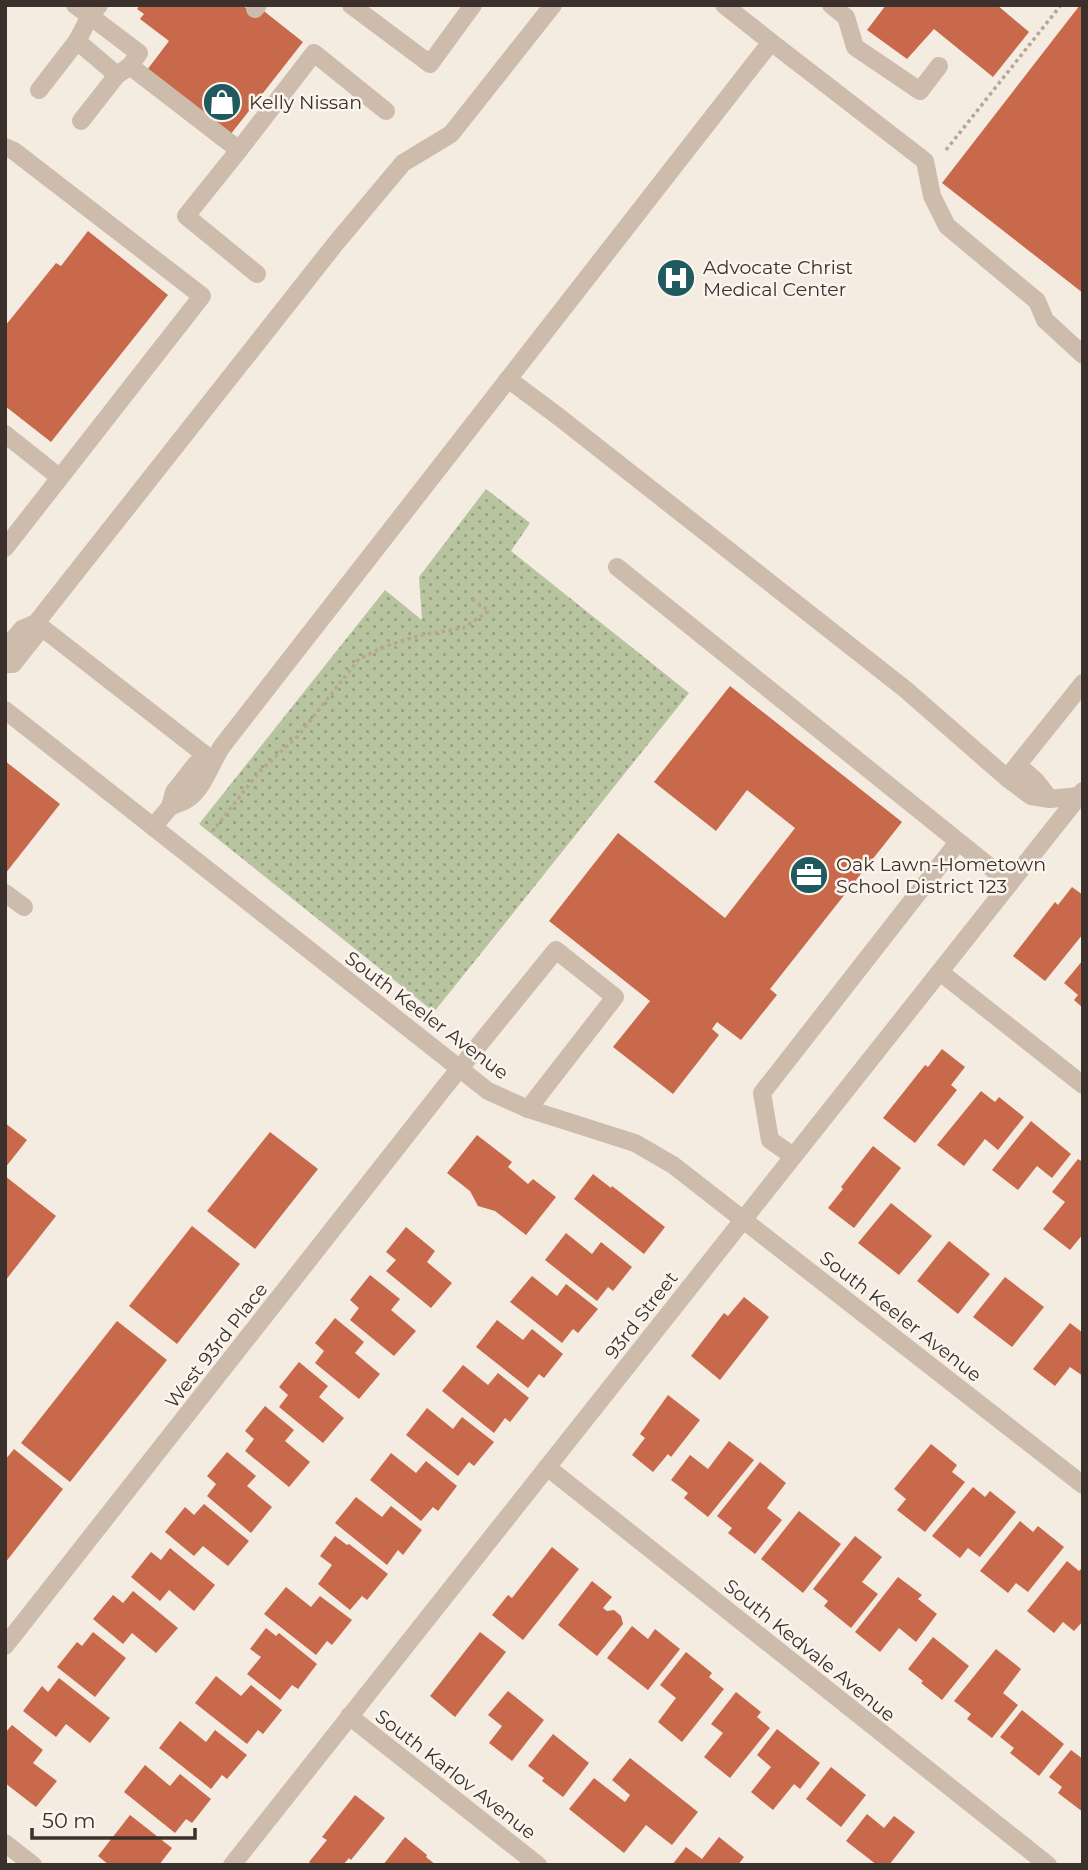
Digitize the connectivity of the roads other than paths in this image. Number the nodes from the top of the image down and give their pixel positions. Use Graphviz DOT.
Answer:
graph roads {
  1 [pos="75,5"];
  2 [pos="351,5"];
  3 [pos="473,5"];
  4 [pos="553,5"];
  5 [pos="724,5"];
  6 [pos="831,5"];
  7 [pos="95,11"];
  8 [pos="77,41"];
  9 [pos="771,42"];
  10 [pos="939,66"];
  11 [pos="123,71"];
  12 [pos="39,90"];
  13 [pos="386,111"];
  14 [pos="81,121"];
  15 [pos="8,146"];
  16 [pos="239,150"];
  17 [pos="257,274"];
  18 [pos="1083,355"];
  19 [pos="508,379"];
  20 [pos="5,434"];
  21 [pos="59,478"];
  22 [pos="5,548"];
  23 [pos="617,566"];
  24 [pos="36,623"];
  25 [pos="5,649"];
  26 [pos="5,664"];
  27 [pos="1083,683"];
  28 [pos="5,710"];
  29 [pos="212,760"];
  30 [pos="1012,772"];
  31 [pos="1081,793"];
  32 [pos="153,827"];
  33 [pos="958,842"];
  34 [pos="1010,883"];
  35 [pos="5,893"];
  36 [pos="24,907"];
  37 [pos="940,972"];
  38 [pos="459,1069"];
  39 [pos="1083,1084"];
  40 [pos="528,1110"];
  41 [pos="793,1156"];
  42 [pos="743,1220"];
  43 [pos="547,1467"];
  44 [pos="1083,1485"];
  45 [pos="5,1646"];
  46 [pos="349,1717"];
  47 [pos="5,1843"];
  48 [pos="33,1865"];
  49 [pos="232,1865"];
  50 [pos="538,1865"];
  51 [pos="1048,1865"];
  1 -- 7 [label="street"];
  2 -- 3 [label="street"];
  4 -- 24 [label="street"];
  5 -- 9 [label="street"];
  6 -- 10 [label="street"];
  7 -- 8 [label="street"];
  7 -- 11 [label="street"];
  8 -- 11 [label="street"];
  8 -- 12 [label="street"];
  9 -- 18 [label="street"];
  9 -- 19 [label="street"];
  11 -- 14 [label="street"];
  11 -- 16 [label="street"];
  13 -- 16 [label="street"];
  15 -- 21 [label="street"];
  16 -- 17 [label="street"];
  19 -- 29 [label="street"];
  19 -- 30 [label="street"];
  20 -- 21 [label="street"];
  21 -- 22 [label="street"];
  23 -- 33 [label="street"];
  24 -- 25 [label="street"];
  24 -- 26 [label="street"];
  24 -- 29 [label="street"];
  27 -- 30 [label="street"];
  28 -- 32 [label="street, South Keeler Avenue"];
  29 -- 32 [label="street"];
  30 -- 31 [label="street"];
  31 -- 34 [label="street, 93rd Street"];
  32 -- 38 [label="street, South Keeler Avenue"];
  33 -- 34 [label="street"];
  33 -- 41 [label="street"];
  34 -- 37 [label="street, 93rd Street"];
  35 -- 36 [label="street"];
  37 -- 39 [label="street"];
  37 -- 41 [label="street, 93rd Street"];
  38 -- 40 [label="street, South Keeler Avenue"];
  38 -- 40 [label="street, West 93rd Place"];
  38 -- 45 [label="street, West 93rd Place"];
  40 -- 42 [label="street, South Keeler Avenue"];
  41 -- 42 [label="street, 93rd Street"];
  42 -- 43 [label="street, 93rd Street"];
  42 -- 44 [label="street, South Keeler Avenue"];
  43 -- 46 [label="street, 93rd Street"];
  43 -- 51 [label="street, South Kedvale Avenue"];
  46 -- 49 [label="street, 93rd Street"];
  46 -- 50 [label="street, South Karlov Avenue"];
  47 -- 48 [label="street"];
}
